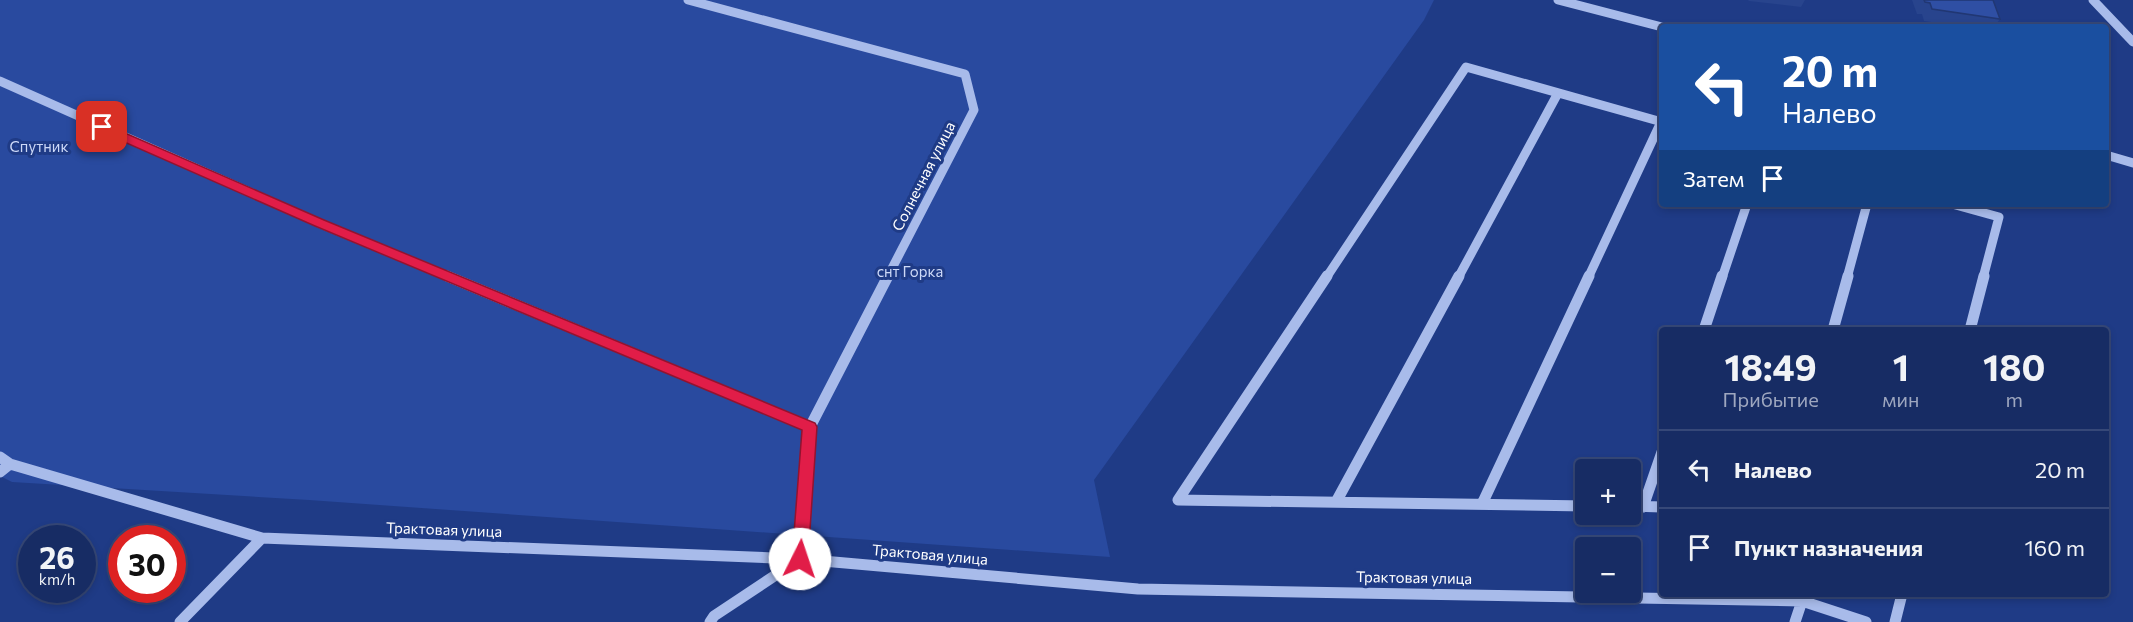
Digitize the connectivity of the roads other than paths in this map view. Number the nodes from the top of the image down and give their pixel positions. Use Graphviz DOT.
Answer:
graph roads {
  1 [pos="688,0"];
  2 [pos="1558,0"];
  3 [pos="2093,0"];
  4 [pos="1659,26"];
  5 [pos="2133,42"];
  6 [pos="0,81"];
  7 [pos="1558,93"];
  8 [pos="1659,121"];
  9 [pos="1659,128"];
  10 [pos="2109,156"];
  11 [pos="2133,163"];
  12 [pos="1746,207"];
  13 [pos="1866,207"];
  14 [pos="1963,207"];
  15 [pos="1705,327"];
  16 [pos="1834,327"];
  17 [pos="1971,327"];
  18 [pos="810,427"];
  19 [pos="1659,459"];
  20 [pos="3,464"];
  21 [pos="1641,498"];
  22 [pos="1336,502"];
  23 [pos="1482,504"];
  24 [pos="1575,506"];
  25 [pos="1641,507"];
  26 [pos="1659,507"];
  27 [pos="262,538"];
  28 [pos="800,559"];
  29 [pos="1901,597"];
  30 [pos="1802,601"];
  31 [pos="180,622"];
  32 [pos="710,622"];
  33 [pos="1795,622"];
  34 [pos="1866,622"];
  35 [pos="1895,622"];
  1 -- 18 [label="street, Солнечная улица"];
  2 -- 4 [label="street"];
  3 -- 5 [label="street"];
  6 -- 18 [label="street"];
  7 -- 8 [label="street"];
  7 -- 22 [label="street"];
  7 -- 22 [label="street"];
  9 -- 23 [label="street"];
  10 -- 11 [label="street"];
  12 -- 15 [label="street"];
  13 -- 16 [label="street"];
  14 -- 17 [label="street"];
  18 -- 28 [label="street, Солнечная улица"];
  19 -- 21 [label="street"];
  20 -- 27 [label="street, Трактовая улица"];
  22 -- 23 [label="street"];
  23 -- 24 [label="street"];
  25 -- 26 [label="street"];
  27 -- 28 [label="street, Трактовая улица"];
  27 -- 31 [label="street"];
  28 -- 30 [label="street, Трактовая улица"];
  28 -- 32 [label="street"];
  29 -- 35 [label="street"];
  30 -- 33 [label="street"];
  30 -- 34 [label="street, Трактовая улица"];
}
